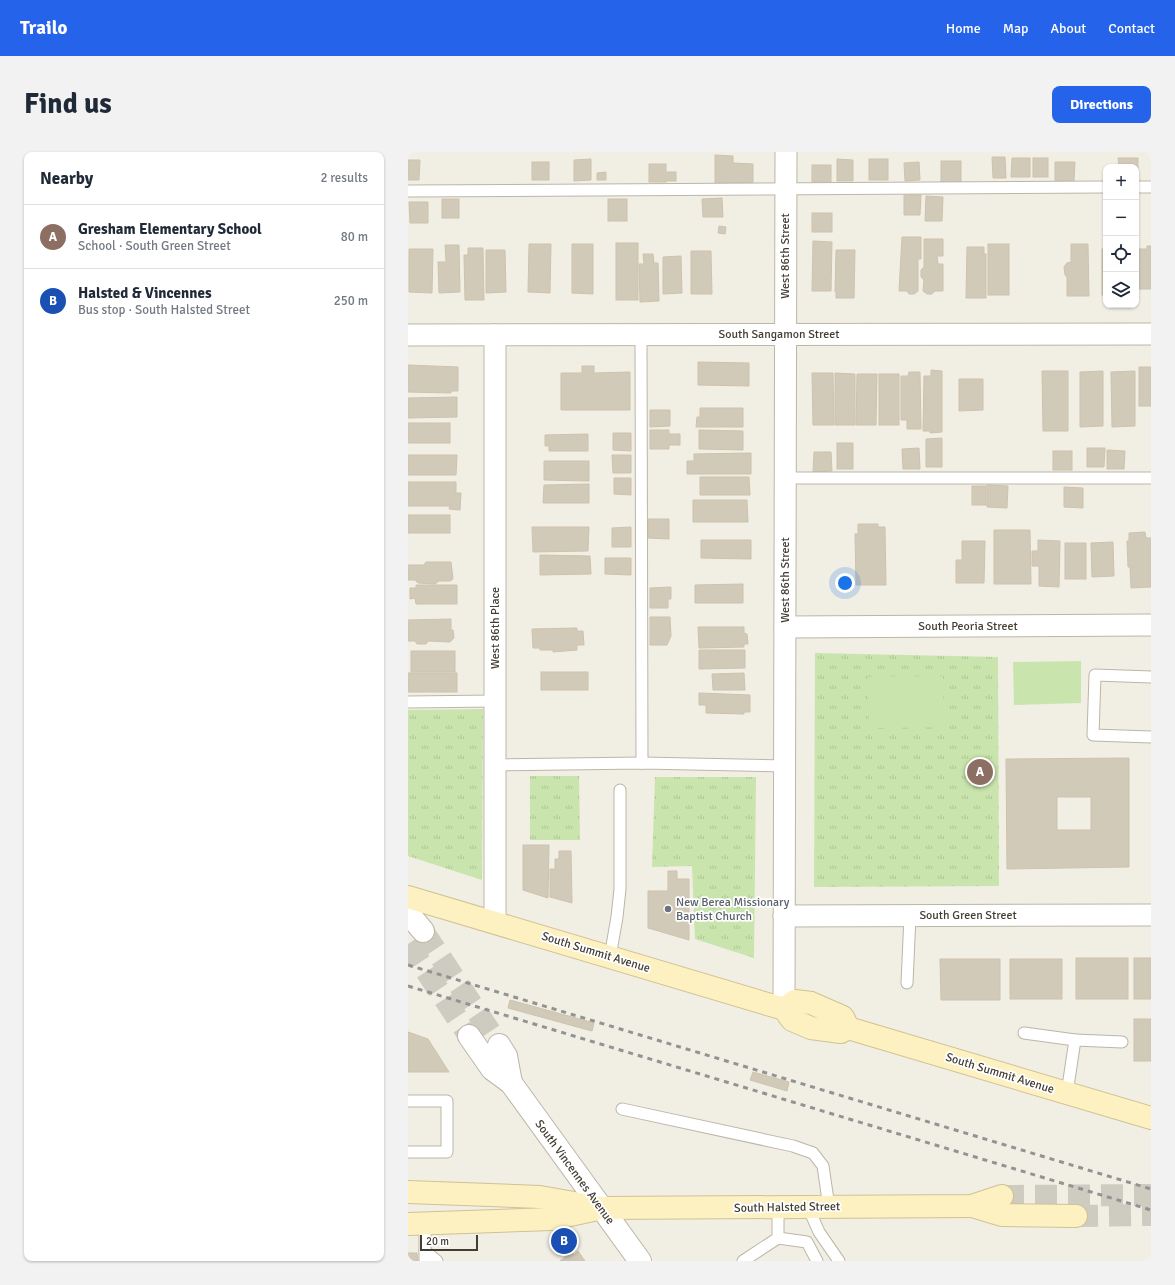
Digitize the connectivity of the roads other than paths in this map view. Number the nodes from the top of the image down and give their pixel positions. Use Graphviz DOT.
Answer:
graph roads {
  1 [pos="786,152"];
  2 [pos="1103,187"];
  3 [pos="1139,187"];
  4 [pos="1151,187"];
  5 [pos="786,188"];
  6 [pos="408,191"];
  7 [pos="786,334"];
  8 [pos="1151,334"];
  9 [pos="408,335"];
  10 [pos="495,335"];
  11 [pos="641,335"];
  12 [pos="785,478"];
  13 [pos="1151,478"];
  14 [pos="1151,625"];
  15 [pos="785,626"];
  16 [pos="1151,677"];
  17 [pos="495,701"];
  18 [pos="408,702"];
  19 [pos="1151,737"];
  20 [pos="642,763"];
  21 [pos="495,765"];
  22 [pos="785,766"];
  23 [pos="620,790"];
  24 [pos="408,897"];
  25 [pos="408,913"];
  26 [pos="1151,915"];
  27 [pos="784,916"];
  28 [pos="910,916"];
  29 [pos="495,922"];
  30 [pos="423,931"];
  31 [pos="610,957"];
  32 [pos="907,983"];
  33 [pos="784,1009"];
  34 [pos="1024,1032"];
  35 [pos="469,1036"];
  36 [pos="1075,1040"];
  37 [pos="1122,1042"];
  38 [pos="499,1045"];
  39 [pos="511,1083"];
  40 [pos="1067,1093"];
  41 [pos="408,1101"];
  42 [pos="622,1109"];
  43 [pos="1151,1118"];
  44 [pos="408,1152"];
  45 [pos="408,1192"];
  46 [pos="1002,1196"];
  47 [pos="972,1206"];
  48 [pos="778,1207"];
  49 [pos="818,1207"];
  50 [pos="602,1208"];
  51 [pos="1076,1216"];
  52 [pos="416,1224"];
  53 [pos="778,1238"];
  54 [pos="425,1256"];
  55 [pos="437,1261"];
  56 [pos="640,1261"];
  57 [pos="743,1261"];
  58 [pos="817,1261"];
  59 [pos="839,1261"];
  1 -- 5 [label="street, West 86th Street"];
  2 -- 5 [label="lane"];
  3 -- 4 [label="lane"];
  5 -- 6 [label="lane"];
  5 -- 7 [label="street, West 86th Street"];
  7 -- 8 [label="street, South Sangamon Street"];
  7 -- 11 [label="street, South Sangamon Street"];
  7 -- 12 [label="street, West 86th Street"];
  9 -- 10 [label="street, South Sangamon Street"];
  10 -- 11 [label="street, South Sangamon Street"];
  10 -- 17 [label="street, West 86th Place"];
  11 -- 20 [label="lane"];
  12 -- 13 [label="lane"];
  12 -- 15 [label="street, West 86th Street"];
  14 -- 15 [label="street, South Peoria Street"];
  15 -- 22 [label="street, West 86th Street"];
  16 -- 19 [label="lane"];
  17 -- 18 [label="lane"];
  17 -- 21 [label="street, West 86th Place"];
  20 -- 21 [label="lane"];
  20 -- 22 [label="lane"];
  21 -- 29 [label="street, West 86th Place"];
  22 -- 27 [label="street, West 86th Street"];
  23 -- 31 [label="lane"];
  24 -- 29 [label="main road, South Summit Avenue"];
  25 -- 30 [label="street"];
  26 -- 28 [label="street, South Green Street"];
  27 -- 28 [label="street, South Green Street"];
  27 -- 33 [label="street, West 86th Street"];
  28 -- 32 [label="lane"];
  29 -- 31 [label="main road, South Summit Avenue"];
  31 -- 33 [label="main road, South Summit Avenue"];
  33 -- 40 [label="main road, South Summit Avenue"];
  34 -- 36 [label="lane"];
  35 -- 39 [label="street, South Vincennes Avenue"];
  36 -- 37 [label="lane"];
  36 -- 40 [label="lane"];
  38 -- 39 [label="street, South Vincennes Avenue"];
  39 -- 50 [label="street, South Vincennes Avenue"];
  40 -- 43 [label="main road, South Summit Avenue"];
  41 -- 44 [label="lane"];
  42 -- 49 [label="lane"];
  45 -- 50 [label="main road, South Halsted Street"];
  46 -- 47 [label="main road, South Halsted Street"];
  47 -- 49 [label="main road, South Halsted Street"];
  47 -- 51 [label="main road, South Halsted Street"];
  48 -- 49 [label="main road, South Halsted Street"];
  48 -- 50 [label="main road, South Halsted Street"];
  48 -- 53 [label="lane"];
  49 -- 59 [label="lane"];
  50 -- 52 [label="main road, South Halsted Street"];
  50 -- 56 [label="street, South Vincennes Avenue"];
  52 -- 54 [label="lane"];
  53 -- 57 [label="lane"];
  53 -- 58 [label="lane"];
  54 -- 55 [label="lane"];
}
